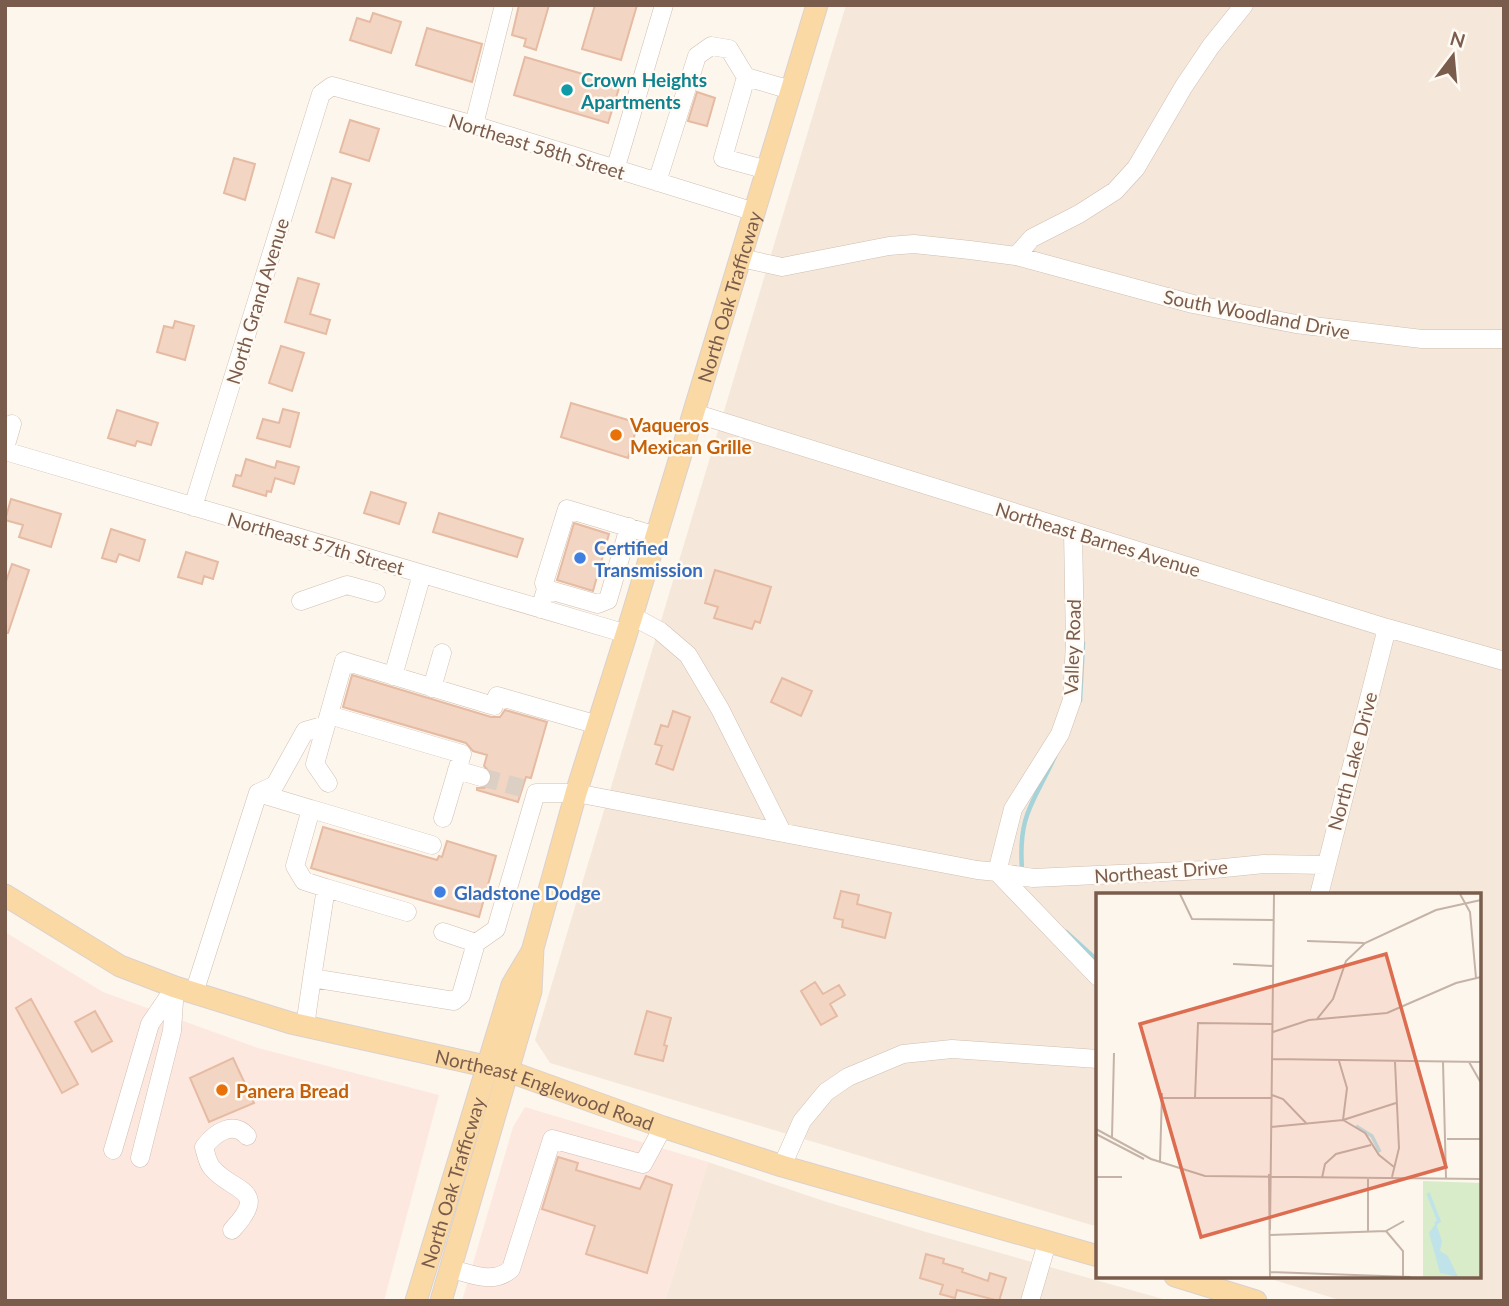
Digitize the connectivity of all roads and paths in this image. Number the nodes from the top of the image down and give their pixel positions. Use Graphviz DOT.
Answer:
graph roads {
  1 [pos="503,5"];
  2 [pos="664,5"];
  3 [pos="817,5"];
  4 [pos="1244,5"];
  5 [pos="746,77"];
  6 [pos="791,90"];
  7 [pos="321,94"];
  8 [pos="474,125"];
  9 [pos="615,170"];
  10 [pos="767,170"];
  11 [pos="657,182"];
  12 [pos="755,212"];
  13 [pos="1016,257"];
  14 [pos="741,258"];
  15 [pos="1504,339"];
  16 [pos="694,413"];
  17 [pos="12,424"];
  18 [pos="5,450"];
  19 [pos="193,507"];
  20 [pos="629,527"];
  21 [pos="1073,531"];
  22 [pos="657,536"];
  23 [pos="422,574"];
  24 [pos="546,589"];
  25 [pos="376,593"];
  26 [pos="301,601"];
  27 [pos="540,609"];
  28 [pos="630,625"];
  29 [pos="1387,628"];
  30 [pos="442,653"];
  31 [pos="1504,661"];
  32 [pos="393,676"];
  33 [pos="432,688"];
  34 [pos="327,720"];
  35 [pos="598,725"];
  36 [pos="457,770"];
  37 [pos="481,777"];
  38 [pos="328,783"];
  39 [pos="258,793"];
  40 [pos="576,793"];
  41 [pos="310,809"];
  42 [pos="443,818"];
  43 [pos="782,832"];
  44 [pos="432,845"];
  45 [pos="1325,865"];
  46 [pos="997,872"];
  47 [pos="326,888"];
  48 [pos="1319,893"];
  49 [pos="5,895"];
  50 [pos="407,912"];
  51 [pos="443,932"];
  52 [pos="476,943"];
  53 [pos="533,948"];
  54 [pos="1096,975"];
  55 [pos="313,978"];
  56 [pos="185,990"];
  57 [pos="305,1026"];
  58 [pos="1096,1059"];
  59 [pos="487,1067"];
  60 [pos="508,1072"];
  61 [pos="663,1127"];
  62 [pos="247,1136"];
  63 [pos="113,1150"];
  64 [pos="140,1158"];
  65 [pos="782,1166"];
  66 [pos="232,1230"];
  67 [pos="1047,1243"];
  68 [pos="1096,1255"];
  69 [pos="451,1269"];
  70 [pos="1183,1278"];
  71 [pos="415,1301"];
  72 [pos="442,1301"];
  73 [pos="1030,1301"];
  74 [pos="1256,1301"];
  1 -- 8 [label="street"];
  2 -- 9 [label="street"];
  3 -- 6 [label="main road, North Oak Trafficway"];
  4 -- 13 [label="street"];
  5 -- 6 [label="street"];
  5 -- 10 [label="street"];
  5 -- 11 [label="street"];
  6 -- 10 [label="main road, North Oak Trafficway"];
  7 -- 8 [label="street, Northeast 58th Street"];
  7 -- 19 [label="street, North Grand Avenue"];
  8 -- 9 [label="street, Northeast 58th Street"];
  9 -- 11 [label="street, Northeast 58th Street"];
  10 -- 12 [label="main road, North Oak Trafficway"];
  11 -- 12 [label="street, Northeast 58th Street"];
  12 -- 14 [label="main road, North Oak Trafficway"];
  13 -- 14 [label="street, South Woodland Drive"];
  13 -- 15 [label="street, South Woodland Drive"];
  14 -- 16 [label="main road, North Oak Trafficway"];
  16 -- 21 [label="street, Northeast Barnes Avenue"];
  16 -- 22 [label="main road, North Oak Trafficway"];
  17 -- 18 [label="street"];
  18 -- 19 [label="street, Northeast 57th Street"];
  19 -- 23 [label="street, Northeast 57th Street"];
  20 -- 22 [label="street"];
  20 -- 24 [label="street"];
  20 -- 24 [label="street"];
  21 -- 29 [label="street, Northeast Barnes Avenue"];
  21 -- 46 [label="street, Valley Road"];
  22 -- 28 [label="main road, North Oak Trafficway"];
  23 -- 27 [label="street, Northeast 57th Street"];
  23 -- 32 [label="street"];
  24 -- 27 [label="street"];
  25 -- 26 [label="street"];
  27 -- 28 [label="street, Northeast 57th Street"];
  28 -- 35 [label="main road, North Oak Trafficway"];
  28 -- 43 [label="street, Northeast 57th Street"];
  29 -- 31 [label="street, Northeast Barnes Avenue"];
  29 -- 45 [label="street, North Lake Drive"];
  30 -- 33 [label="street"];
  32 -- 33 [label="street"];
  32 -- 34 [label="street"];
  33 -- 35 [label="street"];
  34 -- 36 [label="street"];
  34 -- 38 [label="street"];
  34 -- 39 [label="street"];
  35 -- 40 [label="main road, North Oak Trafficway"];
  36 -- 37 [label="street"];
  36 -- 42 [label="street"];
  39 -- 41 [label="street"];
  39 -- 56 [label="street"];
  40 -- 43 [label="street, Northeast Drive"];
  40 -- 52 [label="street, Northeast Drive"];
  40 -- 53 [label="main road, North Oak Trafficway"];
  41 -- 44 [label="street"];
  41 -- 47 [label="street"];
  43 -- 46 [label="street, Northeast Drive"];
  45 -- 46 [label="street, Northeast Drive"];
  45 -- 48 [label="street, North Lake Drive"];
  46 -- 54 [label="street"];
  47 -- 50 [label="street"];
  47 -- 55 [label="street"];
  49 -- 56 [label="main road, Northeast Englewood Road"];
  51 -- 52 [label="street"];
  52 -- 55 [label="street"];
  53 -- 59 [label="main road, North Oak Trafficway"];
  53 -- 60 [label="main road, North Oak Trafficway"];
  55 -- 57 [label="street"];
  56 -- 57 [label="main road, Northeast Englewood Road"];
  56 -- 63 [label="street"];
  56 -- 64 [label="street"];
  57 -- 59 [label="main road, Northeast Englewood Road"];
  58 -- 65 [label="street"];
  59 -- 60 [label="main road, Northeast Englewood Road"];
  59 -- 71 [label="main road, North Oak Trafficway"];
  60 -- 61 [label="main road, Northeast Englewood Road"];
  60 -- 69 [label="main road, North Oak Trafficway"];
  61 -- 65 [label="main road, Northeast Englewood Road"];
  61 -- 69 [label="street"];
  62 -- 66 [label="street"];
  65 -- 67 [label="main road, Northeast Englewood Road"];
  67 -- 68 [label="main road, Northeast Englewood Road"];
  67 -- 73 [label="street"];
  69 -- 72 [label="main road, North Oak Trafficway"];
  70 -- 74 [label="main road"];
}
